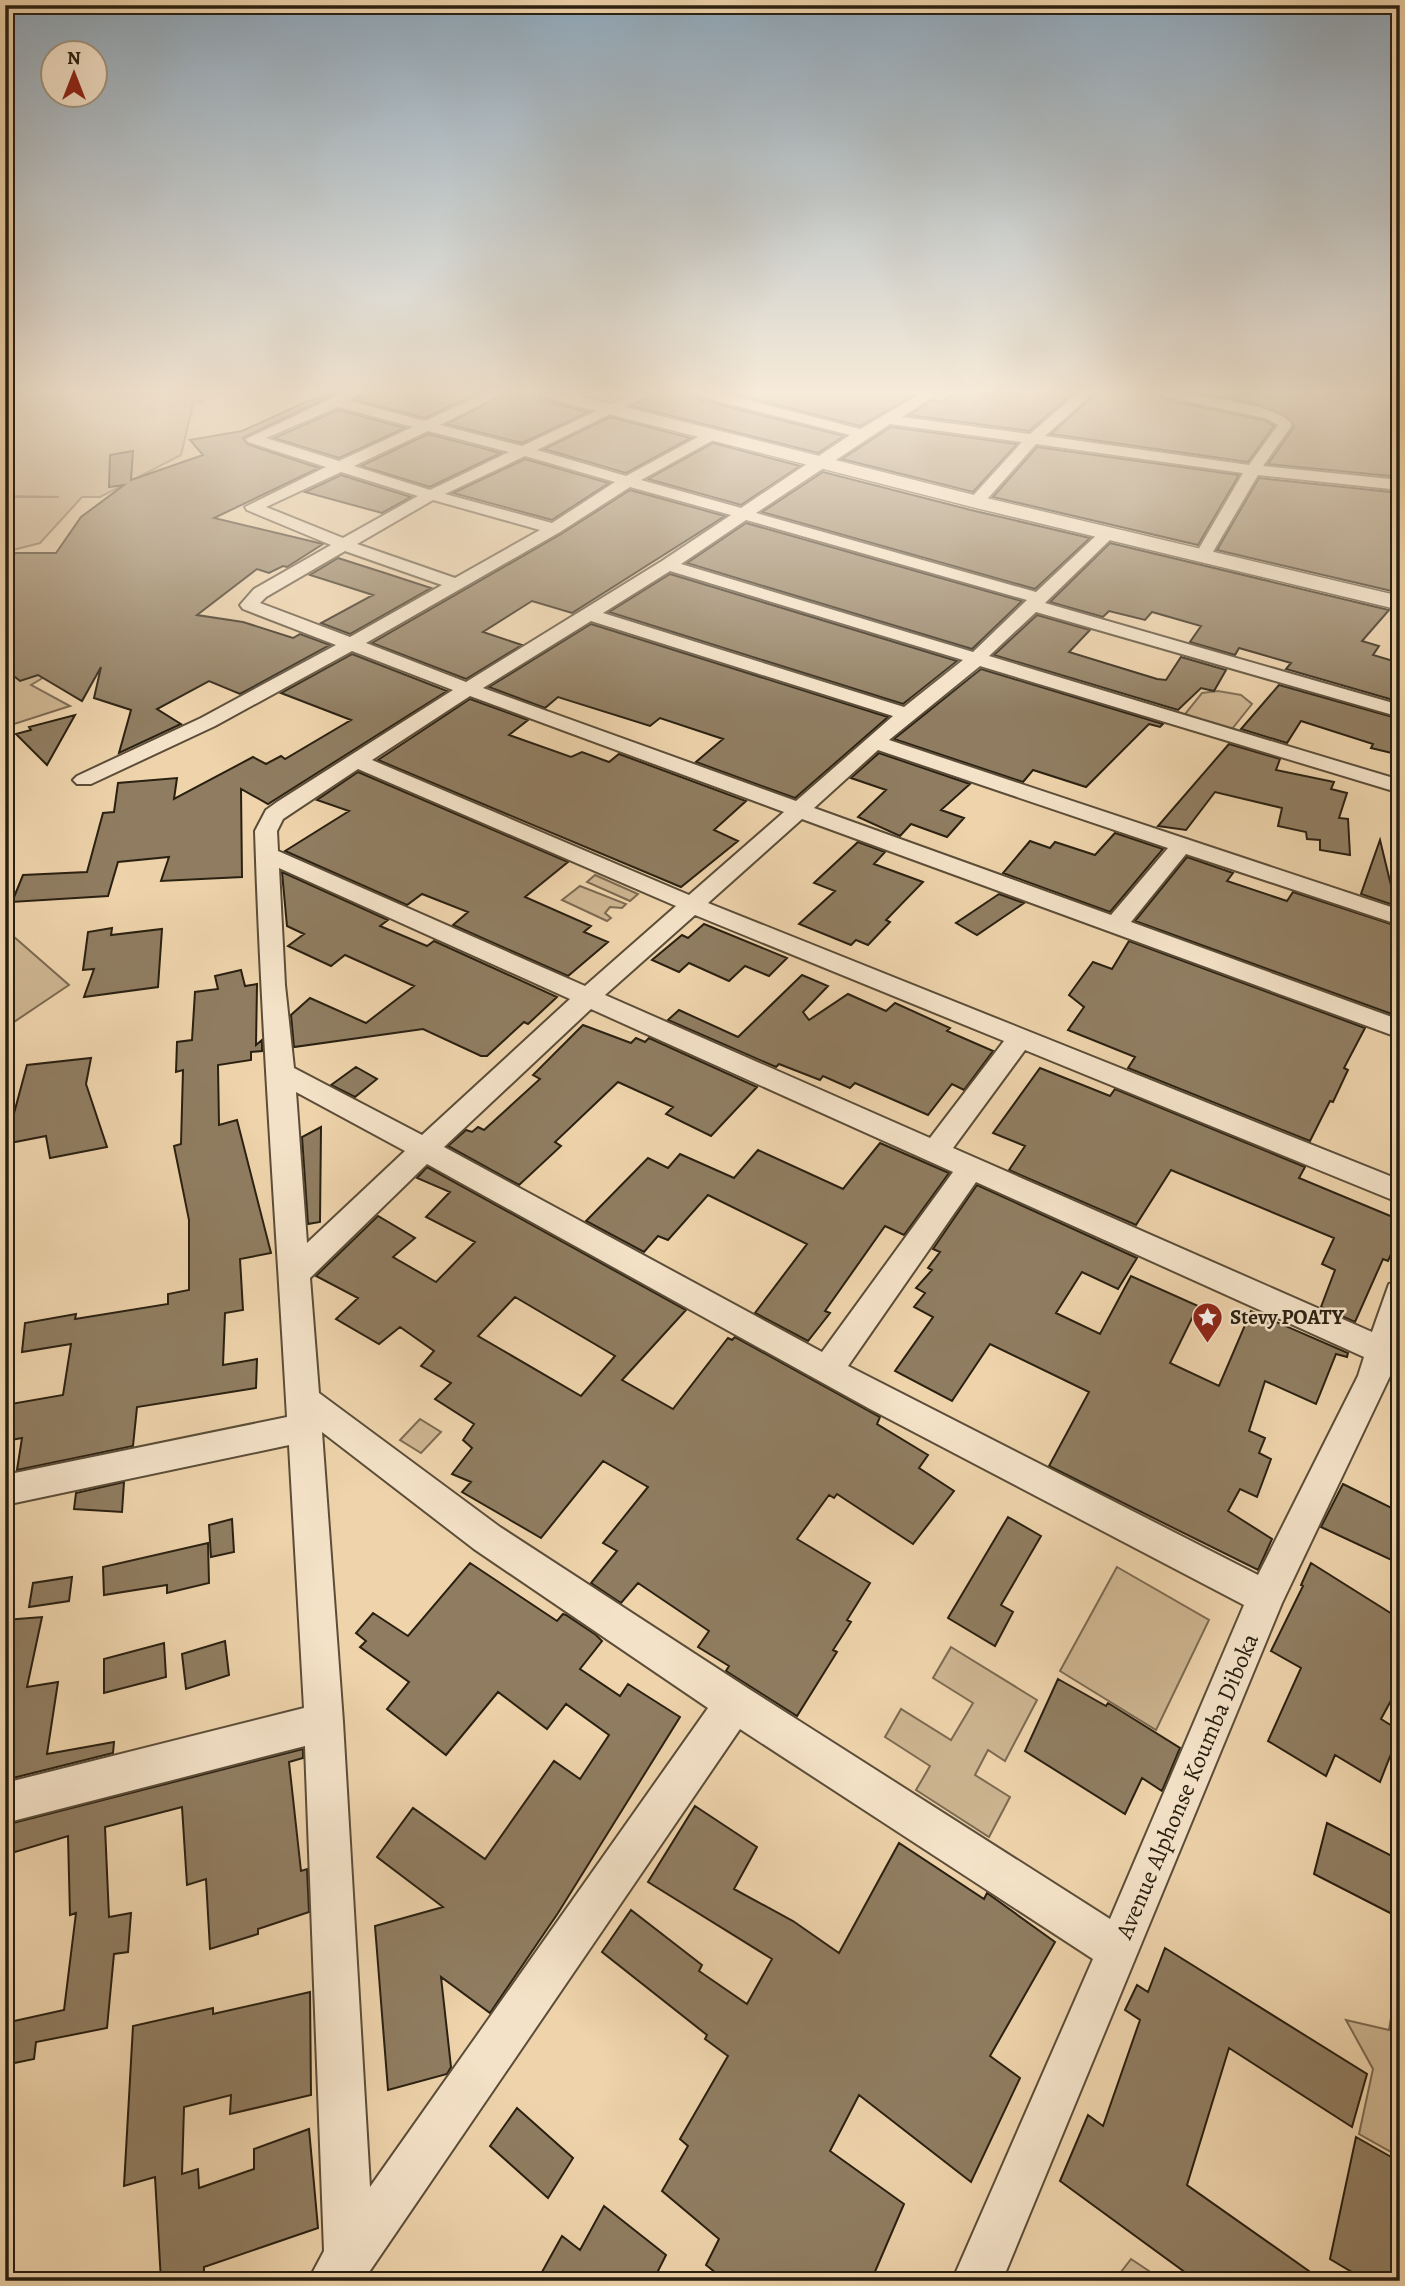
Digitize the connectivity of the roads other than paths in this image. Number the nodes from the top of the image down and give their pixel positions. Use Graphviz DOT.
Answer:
graph roads {
  1 [pos="270,500"];
  2 [pos="423,500"];
  3 [pos="448,500"];
  4 [pos="599,500"];
  5 [pos="691,500"];
  6 [pos="764,500"];
  7 [pos="967,500"];
  8 [pos="978,500"];
  9 [pos="1236,500"];
  10 [pos="976,502"];
  11 [pos="742,515"];
  12 [pos="554,529"];
  13 [pos="1108,533"];
  14 [pos="341,545"];
  15 [pos="1202,557"];
  16 [pos="668,565"];
  17 [pos="456,584"];
  18 [pos="1034,601"];
  19 [pos="1400,603"];
  20 [pos="591,615"];
  21 [pos="351,643"];
  22 [pos="975,659"];
  23 [pos="468,689"];
  24 [pos="1400,711"];
  25 [pos="907,714"];
  26 [pos="874,742"];
  27 [pos="358,761"];
  28 [pos="83,780"];
  29 [pos="1400,787"];
  30 [pos="798,810"];
  31 [pos="1182,845"];
  32 [pos="267,854"];
  33 [pos="690,904"];
  34 [pos="1400,918"];
  35 [pos="1115,926"];
  36 [pos="589,996"];
  37 [pos="1400,1029"];
  38 [pos="1020,1038"];
  39 [pos="281,1073"];
  40 [pos="427,1149"];
  41 [pos="935,1151"];
  42 [pos="971,1168"];
  43 [pos="1400,1192"];
  44 [pos="294,1275"];
  45 [pos="1400,1293"];
  46 [pos="1380,1350"];
  47 [pos="827,1370"];
  48 [pos="302,1413"];
  49 [pos="5,1490"];
  50 [pos="1266,1597"];
  51 [pos="735,1703"];
  52 [pos="324,1722"];
  53 [pos="5,1803"];
  54 [pos="1119,1950"];
  55 [pos="341,2268"];
  56 [pos="977,2281"];
  1 -- 14 [label="street"];
  2 -- 14 [label="street"];
  3 -- 12 [label="street"];
  4 -- 12 [label="street"];
  5 -- 11 [label="street"];
  6 -- 11 [label="street"];
  7 -- 10 [label="street"];
  8 -- 10 [label="street"];
  9 -- 15 [label="street"];
  10 -- 13 [label="street"];
  11 -- 16 [label="street"];
  11 -- 18 [label="street"];
  12 -- 17 [label="street"];
  13 -- 15 [label="street"];
  13 -- 18 [label="street"];
  14 -- 17 [label="street"];
  14 -- 21 [label="street"];
  15 -- 19 [label="street"];
  16 -- 20 [label="street"];
  16 -- 22 [label="street"];
  17 -- 21 [label="street"];
  18 -- 22 [label="street"];
  18 -- 24 [label="street"];
  20 -- 23 [label="street"];
  20 -- 25 [label="street"];
  21 -- 23 [label="street"];
  21 -- 28 [label="street"];
  22 -- 25 [label="street"];
  22 -- 29 [label="street"];
  23 -- 27 [label="street"];
  23 -- 30 [label="street"];
  25 -- 26 [label="street"];
  26 -- 30 [label="street"];
  26 -- 31 [label="street"];
  27 -- 32 [label="street"];
  27 -- 33 [label="street"];
  30 -- 33 [label="street"];
  30 -- 35 [label="street"];
  31 -- 34 [label="street"];
  31 -- 35 [label="street"];
  32 -- 36 [label="street"];
  32 -- 39 [label="street"];
  33 -- 36 [label="street"];
  33 -- 38 [label="street"];
  35 -- 37 [label="street"];
  36 -- 40 [label="street"];
  36 -- 41 [label="street"];
  38 -- 41 [label="street"];
  38 -- 43 [label="street"];
  39 -- 40 [label="street"];
  39 -- 44 [label="street"];
  40 -- 44 [label="street"];
  40 -- 47 [label="street"];
  41 -- 42 [label="street"];
  42 -- 46 [label="street"];
  42 -- 47 [label="street"];
  44 -- 48 [label="street"];
  45 -- 46 [label="street, Avenue Alphonse Koumba Diboka"];
  46 -- 50 [label="street, Avenue Alphonse Koumba Diboka"];
  47 -- 50 [label="street"];
  48 -- 49 [label="street"];
  48 -- 51 [label="street"];
  48 -- 52 [label="street"];
  50 -- 54 [label="street, Avenue Alphonse Koumba Diboka"];
  51 -- 54 [label="street"];
  51 -- 55 [label="street"];
  52 -- 53 [label="street"];
  52 -- 55 [label="street"];
  54 -- 56 [label="street, Avenue Alphonse Koumba Diboka"];
}
